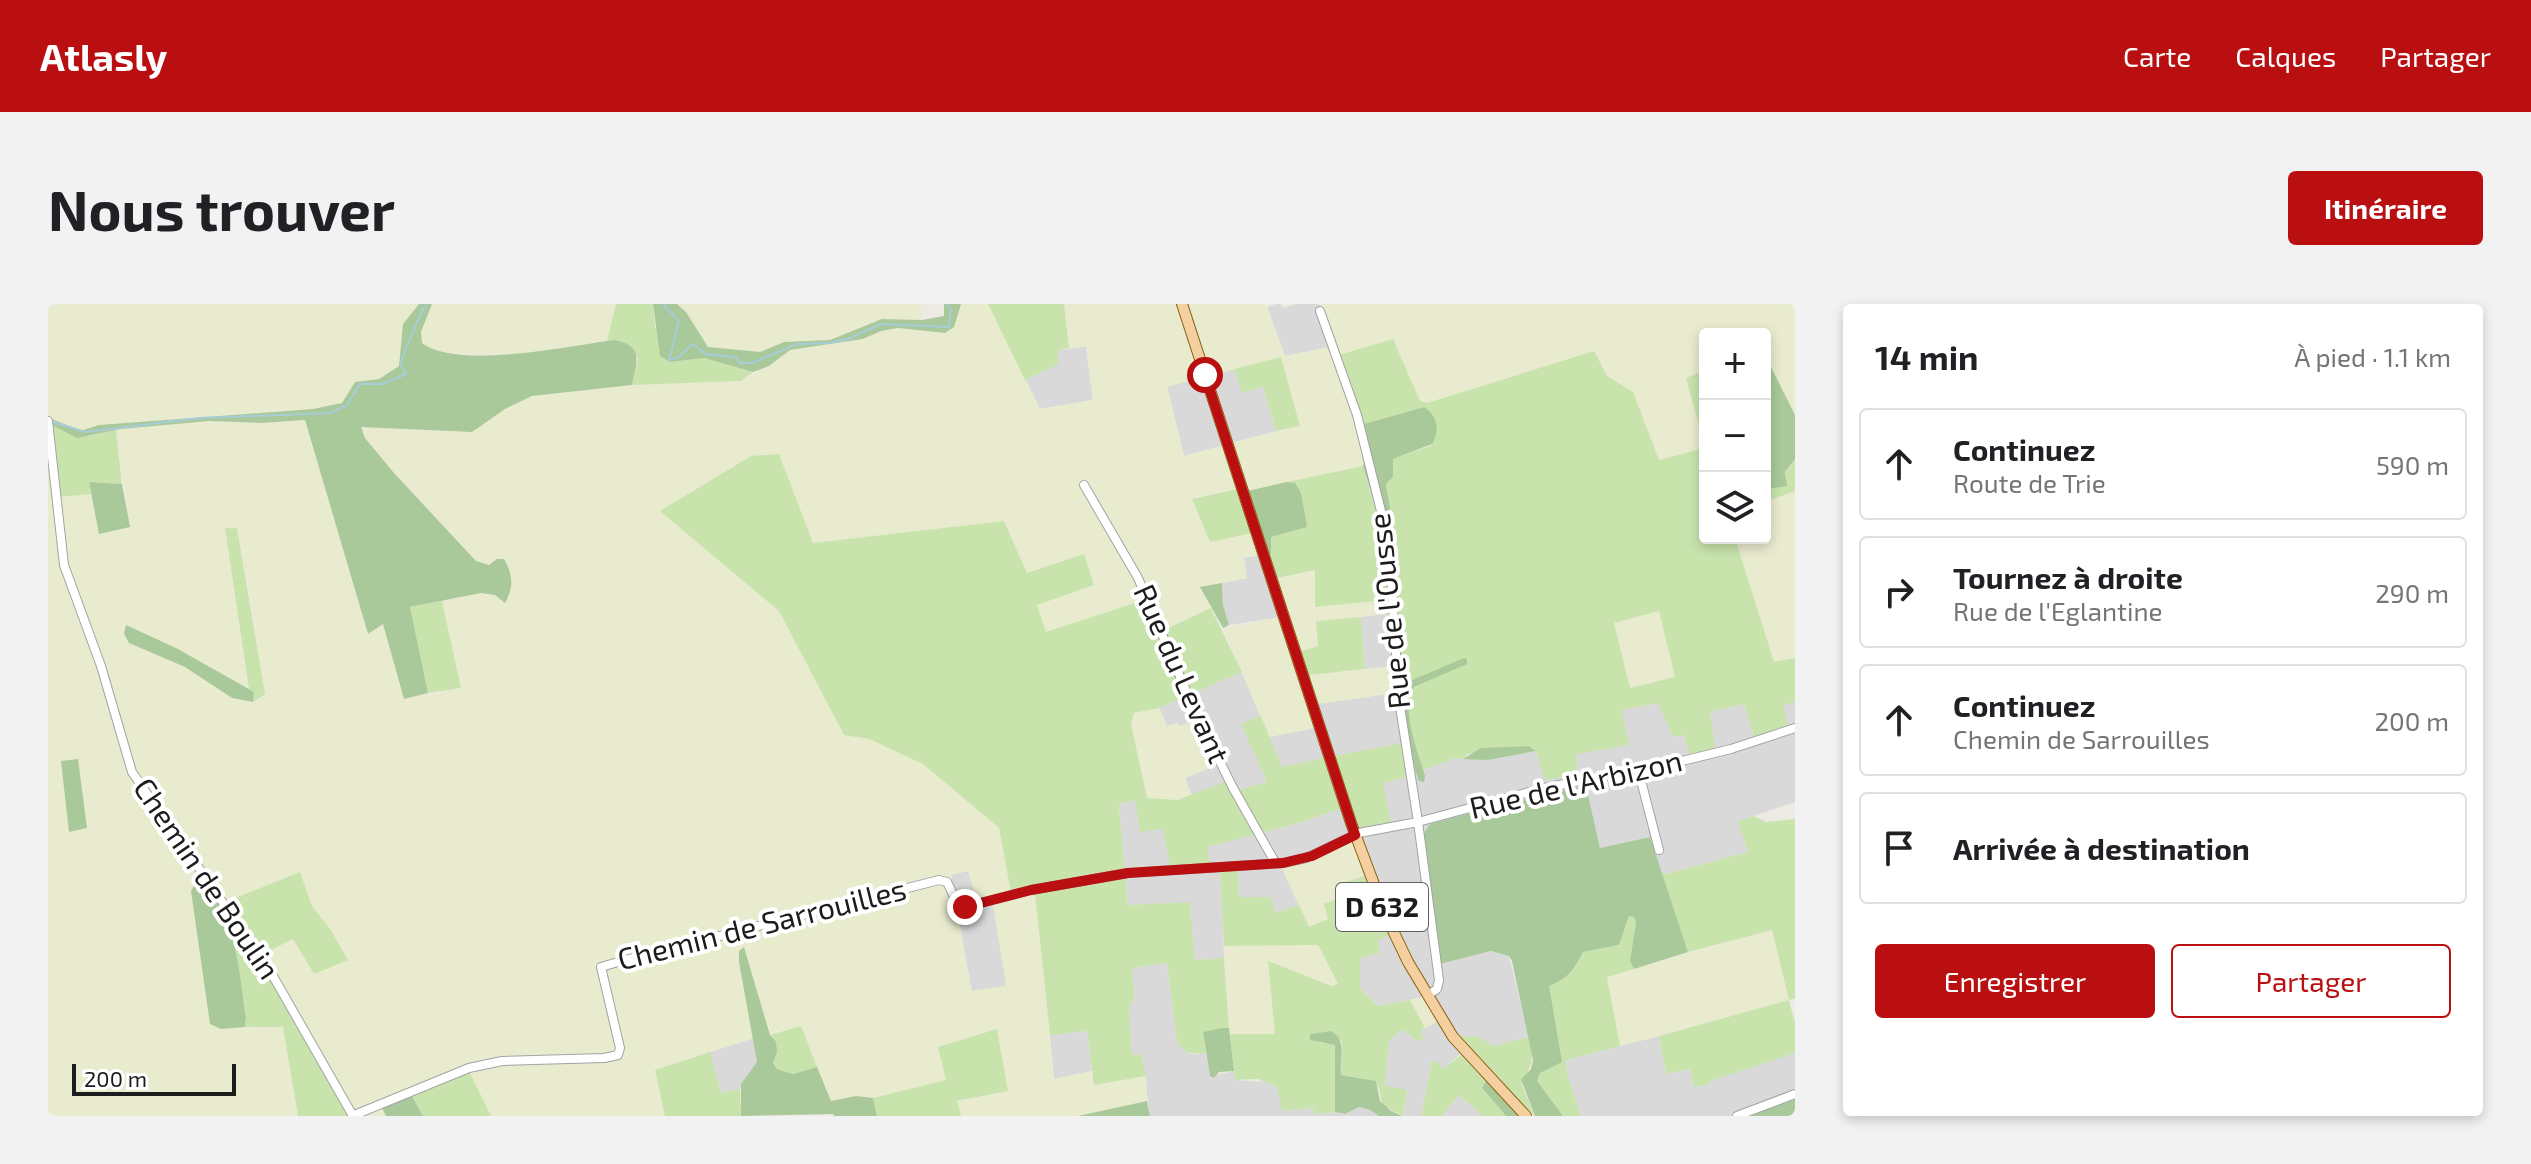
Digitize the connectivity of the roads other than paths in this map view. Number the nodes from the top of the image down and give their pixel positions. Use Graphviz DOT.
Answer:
graph roads {
  1 [pos="1182,304"];
  2 [pos="1320,311"];
  3 [pos="48,422"];
  4 [pos="1084,485"];
  5 [pos="1795,728"];
  6 [pos="1638,769"];
  7 [pos="1418,822"];
  8 [pos="1355,835"];
  9 [pos="1659,850"];
  10 [pos="1276,864"];
  11 [pos="1128,873"];
  12 [pos="1428,995"];
  13 [pos="1795,1094"];
  14 [pos="353,1116"];
  15 [pos="1526,1116"];
  16 [pos="1737,1116"];
  1 -- 8 [label="main road, D 632"];
  2 -- 7 [label="street, Rue de l'Ousse"];
  3 -- 14 [label="street, Chemin de Boulin"];
  4 -- 10 [label="street, Rue du Levant"];
  5 -- 6 [label="street, Rue de l'Arbizon"];
  6 -- 7 [label="street, Rue de l'Arbizon"];
  6 -- 9 [label="street"];
  7 -- 8 [label="street, Rue de l'Arbizon"];
  7 -- 12 [label="street, Rue de l'Ousse"];
  8 -- 10 [label="street, Rue de l'Arbizon"];
  8 -- 12 [label="main road, D 632"];
  10 -- 11 [label="street, Rue de l'Arbizon"];
  11 -- 14 [label="street, Chemin de Sarrouilles"];
  12 -- 15 [label="main road, D 632"];
  13 -- 16 [label="street"];
}
